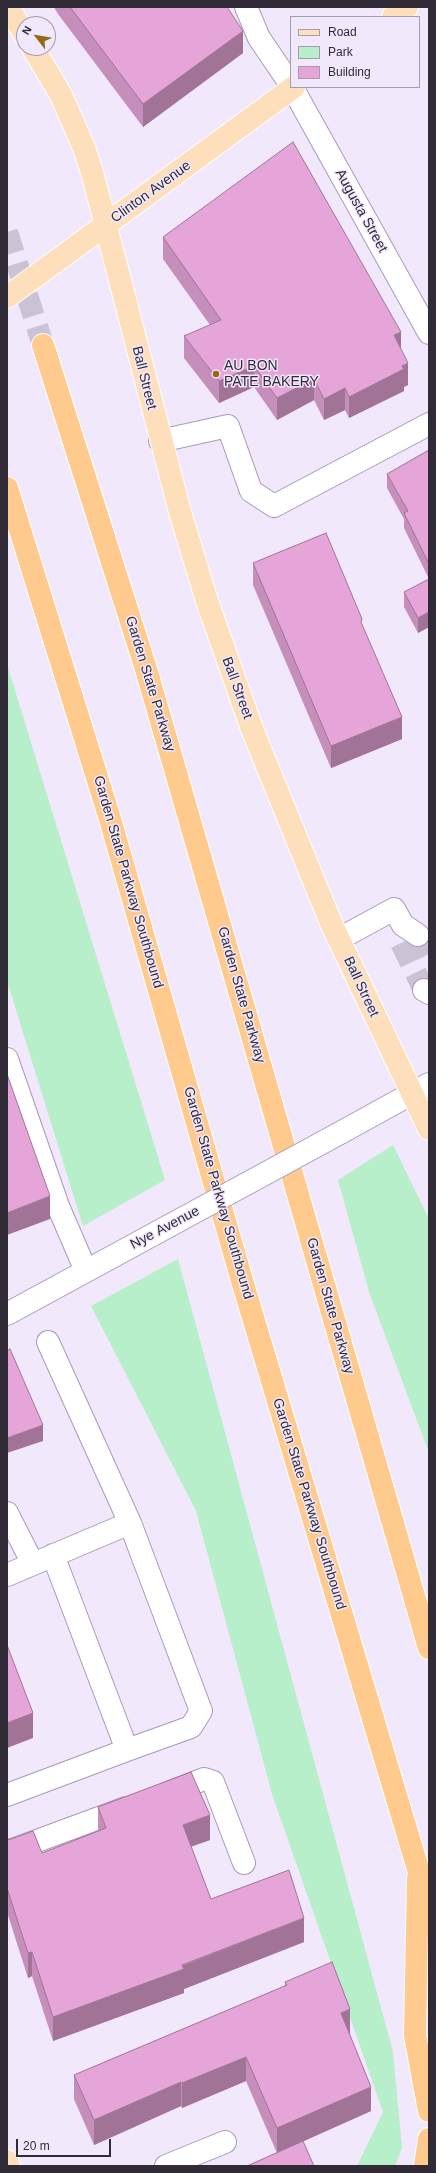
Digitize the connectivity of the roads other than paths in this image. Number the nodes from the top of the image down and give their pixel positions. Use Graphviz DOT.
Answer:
graph roads {
  1 [pos="8,7"];
  2 [pos="246,7"];
  3 [pos="407,7"];
  4 [pos="394,16"];
  5 [pos="16,20"];
  6 [pos="39,56"];
  7 [pos="290,83"];
  8 [pos="292,88"];
  9 [pos="294,88"];
  10 [pos="106,225"];
  11 [pos="7,297"];
  12 [pos="427,326"];
  13 [pos="43,345"];
  14 [pos="429,424"];
  15 [pos="160,441"];
  16 [pos="7,488"];
  17 [pos="407,934"];
  18 [pos="339,939"];
  19 [pos="7,1059"];
  20 [pos="421,1089"];
  21 [pos="429,1129"];
  22 [pos="86,1271"];
  23 [pos="7,1314"];
  24 [pos="48,1342"];
  25 [pos="7,1513"];
  26 [pos="130,1524"];
  27 [pos="53,1556"];
  28 [pos="33,1564"];
  29 [pos="7,1575"];
  30 [pos="429,1648"];
  31 [pos="127,1750"];
  32 [pos="7,1795"];
  33 [pos="7,1852"];
  34 [pos="244,1863"];
  35 [pos="418,1869"];
  36 [pos="429,1898"];
  37 [pos="429,2111"];
  38 [pos="429,2139"];
  39 [pos="225,2142"];
  40 [pos="7,2161"];
  41 [pos="9,2166"];
  42 [pos="166,2166"];
  43 [pos="425,2166"];
  1 -- 5 [label="main road"];
  2 -- 7 [label="street, Augusta Street"];
  3 -- 4 [label="main road"];
  6 -- 10 [label="main road, Ball Street"];
  8 -- 10 [label="main road, Clinton Avenue"];
  9 -- 12 [label="street, Augusta Street"];
  10 -- 11 [label="main road, Clinton Avenue"];
  10 -- 15 [label="main road, Ball Street"];
  13 -- 30 [label="highway, Garden State Parkway"];
  14 -- 15 [label="street"];
  15 -- 18 [label="main road, Ball Street"];
  16 -- 35 [label="highway, Garden State Parkway Southbound"];
  17 -- 18 [label="street"];
  18 -- 20 [label="main road, Ball Street"];
  19 -- 22 [label="street"];
  20 -- 21 [label="main road, Ball Street"];
  20 -- 22 [label="street, Nye Avenue, bridge"];
  22 -- 23 [label="street, Nye Avenue"];
  24 -- 26 [label="street"];
  25 -- 28 [label="street"];
  26 -- 27 [label="street"];
  26 -- 31 [label="street"];
  27 -- 28 [label="street"];
  27 -- 31 [label="street"];
  28 -- 29 [label="street"];
  31 -- 32 [label="street"];
  33 -- 34 [label="street"];
  35 -- 36 [label="highway, Garden State Parkway Southbound"];
  35 -- 37 [label="highway"];
  38 -- 43 [label="highway"];
  39 -- 42 [label="street"];
  40 -- 41 [label="main road"];
}
